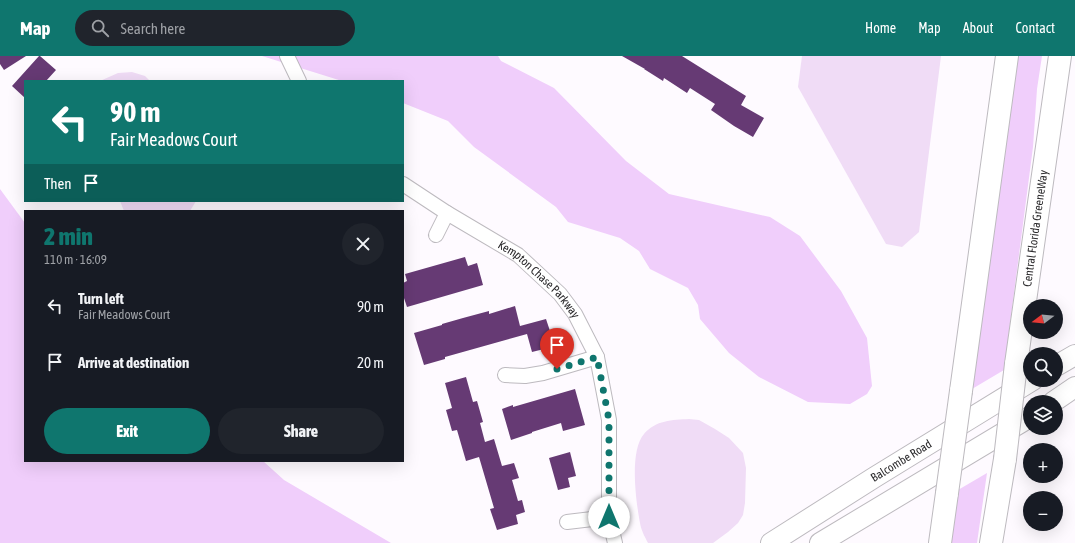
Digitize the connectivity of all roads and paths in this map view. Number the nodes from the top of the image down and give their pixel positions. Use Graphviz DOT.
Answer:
graph roads {
  1 [pos="287,56"];
  2 [pos="1007,56"];
  3 [pos="1060,56"];
  4 [pos="299,80"];
  5 [pos="404,185"];
  6 [pos="447,213"];
  7 [pos="436,235"];
  8 [pos="1075,355"];
  9 [pos="597,357"];
  10 [pos="1063,362"];
  11 [pos="505,375"];
  12 [pos="1023,386"];
  13 [pos="1075,387"];
  14 [pos="1063,395"];
  15 [pos="1023,421"];
  16 [pos="609,517"];
  17 [pos="567,522"];
  18 [pos="615,543"];
  19 [pos="771,543"];
  20 [pos="820,543"];
  21 [pos="940,543"];
  22 [pos="991,543"];
  1 -- 4 [label="street"];
  2 -- 21 [label="highway, bridge"];
  3 -- 22 [label="highway, Central Florida GreeneWay, bridge"];
  5 -- 6 [label="street, Kempton Chase Parkway"];
  6 -- 7 [label="street"];
  6 -- 9 [label="street, Kempton Chase Parkway"];
  8 -- 10 [label="street"];
  9 -- 11 [label="street"];
  9 -- 16 [label="street, Kempton Chase Parkway"];
  12 -- 19 [label="street, Balcombe Road"];
  13 -- 14 [label="street"];
  15 -- 20 [label="street"];
  16 -- 17 [label="street"];
  16 -- 18 [label="street, Kempton Chase Parkway"];
}
